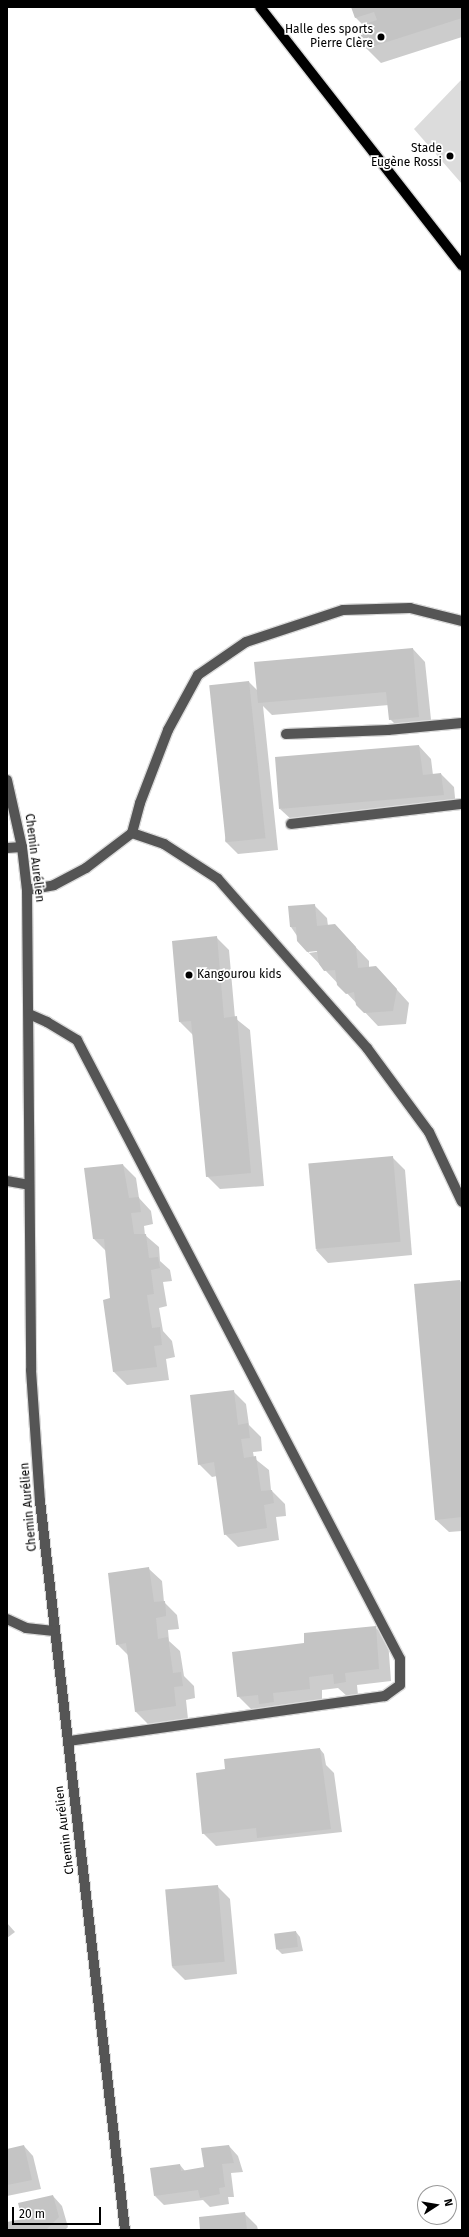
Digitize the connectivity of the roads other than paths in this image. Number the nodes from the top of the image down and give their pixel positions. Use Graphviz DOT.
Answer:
graph roads {
  1 [pos="260,7"];
  2 [pos="462,266"];
  3 [pos="462,621"];
  4 [pos="462,723"];
  5 [pos="286,734"];
  6 [pos="7,780"];
  7 [pos="462,804"];
  8 [pos="291,824"];
  9 [pos="132,833"];
  10 [pos="22,847"];
  11 [pos="7,848"];
  12 [pos="27,890"];
  13 [pos="29,1014"];
  14 [pos="7,1181"];
  15 [pos="29,1186"];
  16 [pos="462,1202"];
  17 [pos="7,1620"];
  18 [pos="54,1630"];
  19 [pos="68,1741"];
  20 [pos="125,2230"];
  1 -- 2 [label="main road"];
  3 -- 9 [label="street"];
  4 -- 5 [label="street"];
  6 -- 10 [label="street, Chemin Aurélien"];
  7 -- 8 [label="street"];
  9 -- 12 [label="street"];
  9 -- 16 [label="street"];
  10 -- 11 [label="street"];
  10 -- 12 [label="street, Chemin Aurélien"];
  12 -- 13 [label="street, Chemin Aurélien"];
  13 -- 15 [label="street, Chemin Aurélien"];
  13 -- 19 [label="street"];
  14 -- 15 [label="street"];
  15 -- 18 [label="street, Chemin Aurélien"];
  17 -- 18 [label="street"];
  18 -- 19 [label="street, Chemin Aurélien"];
  19 -- 20 [label="street, Chemin Aurélien"];
}
